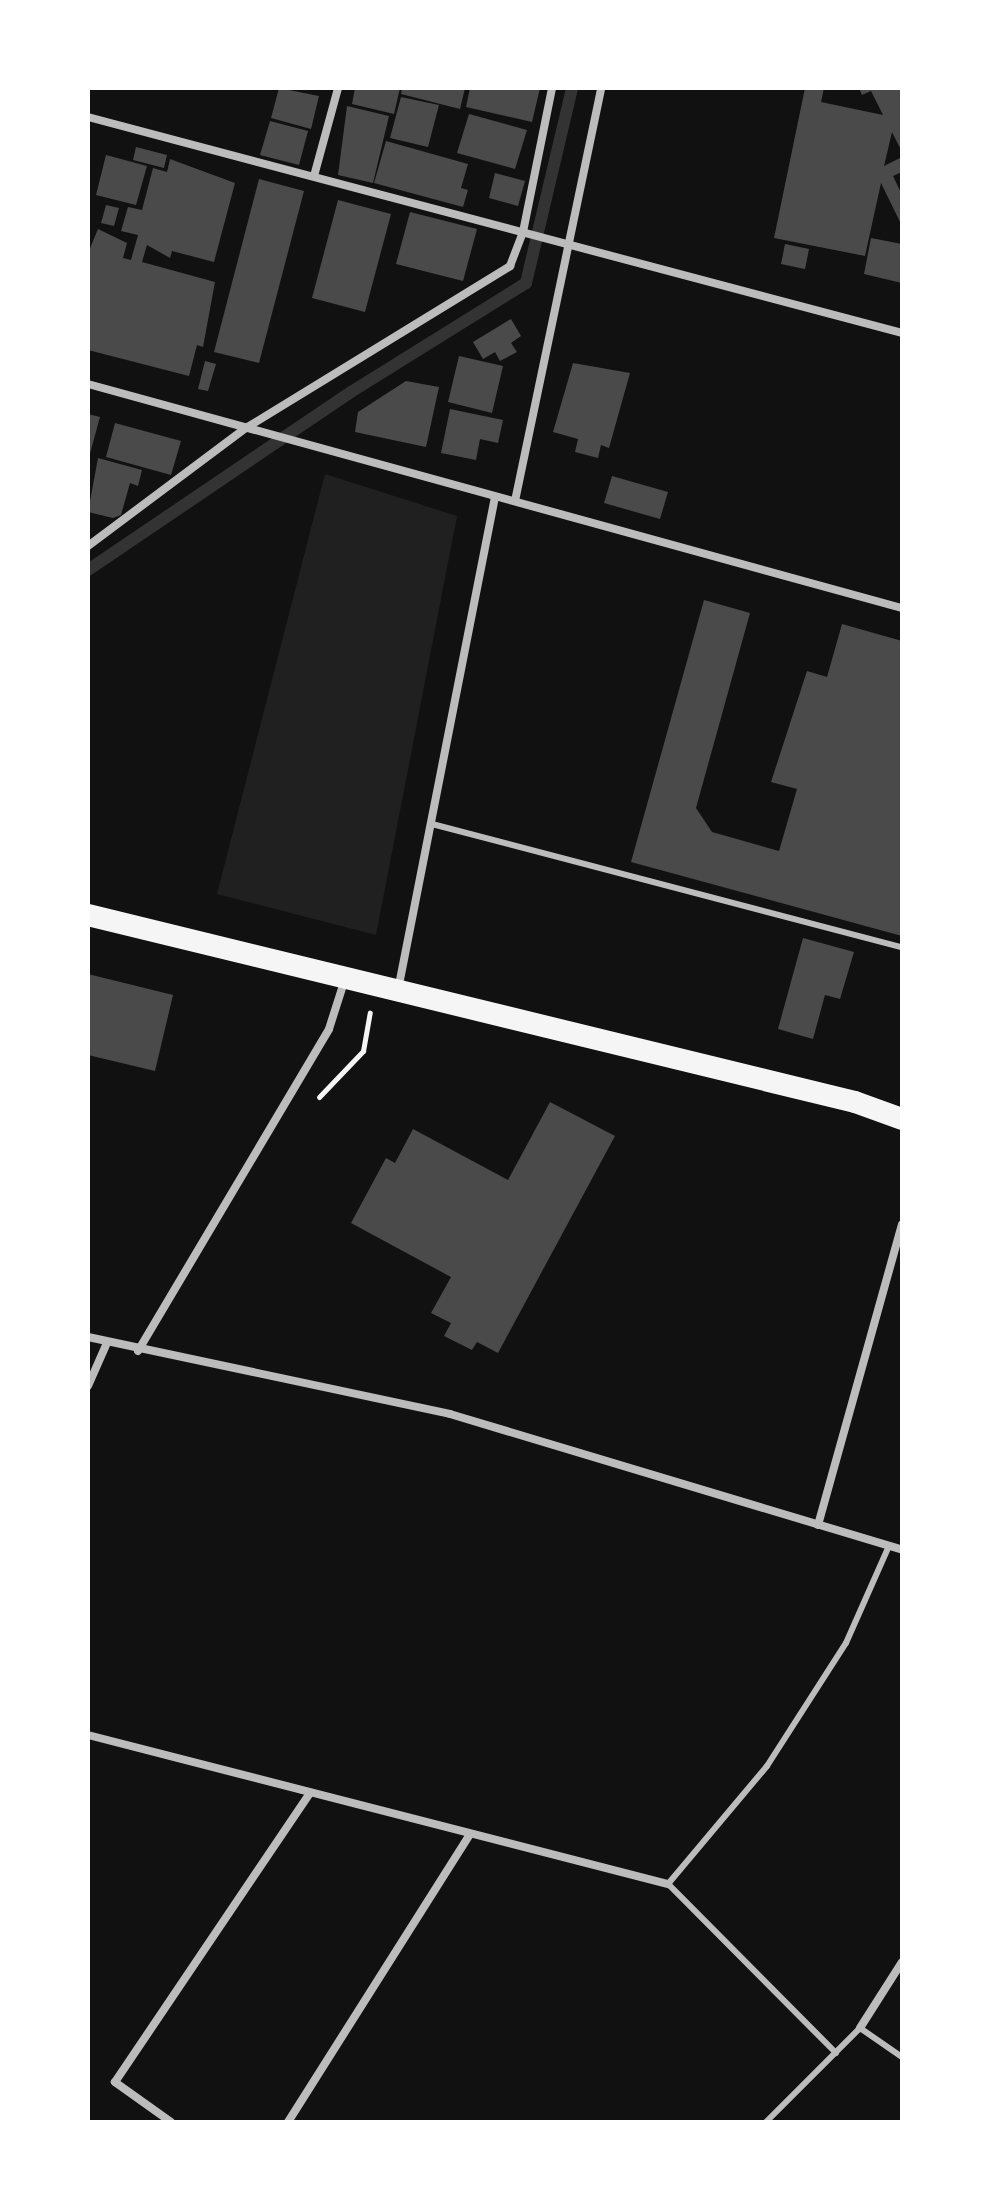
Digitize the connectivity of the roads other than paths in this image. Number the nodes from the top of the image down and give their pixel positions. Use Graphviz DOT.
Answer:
graph roads {
  1 [pos="338,88"];
  2 [pos="552,88"];
  3 [pos="601,88"];
  4 [pos="88,117"];
  5 [pos="314,176"];
  6 [pos="524,233"];
  7 [pos="567,244"];
  8 [pos="902,333"];
  9 [pos="88,384"];
  10 [pos="246,428"];
  11 [pos="495,497"];
  12 [pos="515,501"];
  13 [pos="88,546"];
  14 [pos="902,608"];
  15 [pos="432,824"];
  16 [pos="88,915"];
  17 [pos="902,947"];
  18 [pos="345,978"];
  19 [pos="398,991"];
  20 [pos="902,1119"];
  21 [pos="902,1225"];
  22 [pos="88,1337"];
  23 [pos="106,1345"];
  24 [pos="138,1351"];
  25 [pos="88,1386"];
  26 [pos="818,1525"];
  27 [pos="889,1546"];
  28 [pos="902,1550"];
  29 [pos="88,1735"];
  30 [pos="310,1793"];
  31 [pos="470,1834"];
  32 [pos="668,1884"];
  33 [pos="902,1962"];
  34 [pos="860,2028"];
  35 [pos="836,2053"];
  36 [pos="902,2057"];
  37 [pos="171,2122"];
  38 [pos="288,2122"];
  39 [pos="766,2122"];
  1 -- 5 [label="street"];
  2 -- 6 [label="street"];
  3 -- 7 [label="street"];
  4 -- 5 [label="street"];
  5 -- 6 [label="street"];
  6 -- 7 [label="street"];
  6 -- 10 [label="street"];
  7 -- 8 [label="street"];
  7 -- 12 [label="street"];
  9 -- 10 [label="street"];
  10 -- 11 [label="street"];
  10 -- 13 [label="street"];
  11 -- 12 [label="street"];
  11 -- 15 [label="street"];
  12 -- 14 [label="street"];
  15 -- 17 [label="lane"];
  15 -- 19 [label="street"];
  16 -- 18 [label="highway"];
  18 -- 19 [label="highway"];
  18 -- 24 [label="street"];
  19 -- 20 [label="highway"];
  21 -- 26 [label="street"];
  22 -- 23 [label="street"];
  23 -- 24 [label="street"];
  23 -- 25 [label="street"];
  24 -- 26 [label="street"];
  26 -- 27 [label="street"];
  27 -- 28 [label="street"];
  27 -- 32 [label="lane"];
  29 -- 30 [label="street"];
  30 -- 31 [label="street"];
  30 -- 37 [label="street"];
  31 -- 32 [label="street"];
  31 -- 38 [label="street"];
  32 -- 35 [label="lane"];
  33 -- 34 [label="street"];
  34 -- 35 [label="lane"];
  34 -- 36 [label="lane"];
  35 -- 39 [label="lane"];
}
